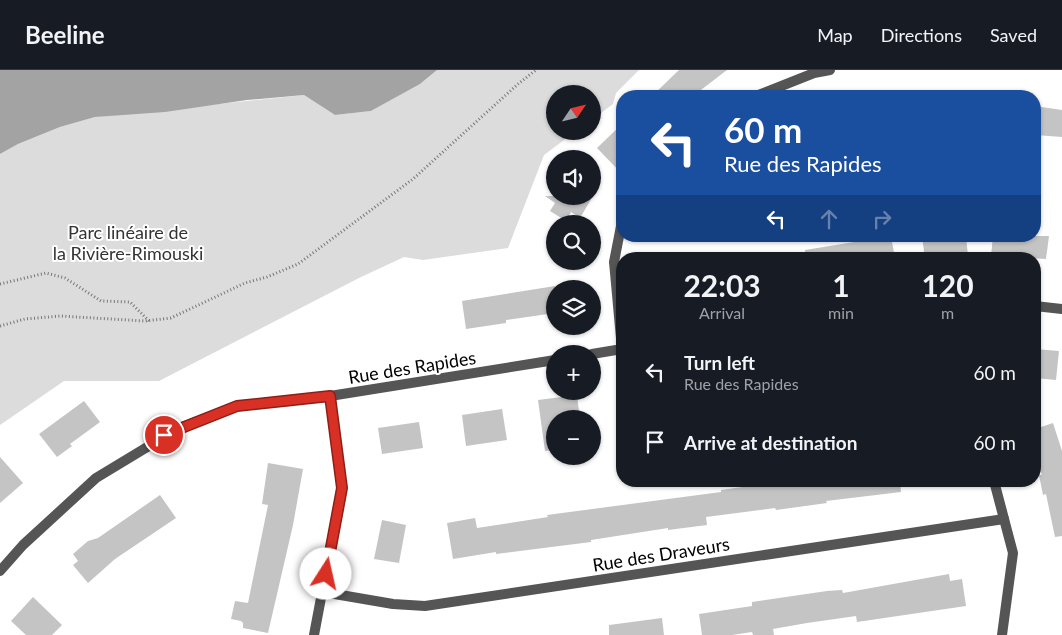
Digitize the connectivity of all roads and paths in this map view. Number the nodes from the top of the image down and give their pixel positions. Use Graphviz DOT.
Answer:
graph roads {
  1 [pos="536,70"];
  2 [pos="830,70"];
  3 [pos="771,90"];
  4 [pos="618,242"];
  5 [pos="0,284"];
  6 [pos="616,284"];
  7 [pos="1041,307"];
  8 [pos="1062,310"];
  9 [pos="150,321"];
  10 [pos="0,326"];
  11 [pos="616,350"];
  12 [pos="601,352"];
  13 [pos="546,361"];
  14 [pos="330,396"];
  15 [pos="996,487"];
  16 [pos="1004,519"];
  17 [pos="0,571"];
  18 [pos="324,592"];
  19 [pos="314,635"];
  20 [pos="1002,635"];
  1 -- 9 [label="path"];
  2 -- 3 [label="street"];
  4 -- 6 [label="street"];
  5 -- 9 [label="path"];
  7 -- 8 [label="street"];
  9 -- 10 [label="path"];
  11 -- 12 [label="street"];
  13 -- 14 [label="street, Rue des Rapides"];
  14 -- 17 [label="street, Rue des Rapides"];
  14 -- 18 [label="street"];
  15 -- 16 [label="street"];
  16 -- 18 [label="street, Rue des Draveurs"];
  16 -- 20 [label="street"];
  18 -- 19 [label="street"];
}
